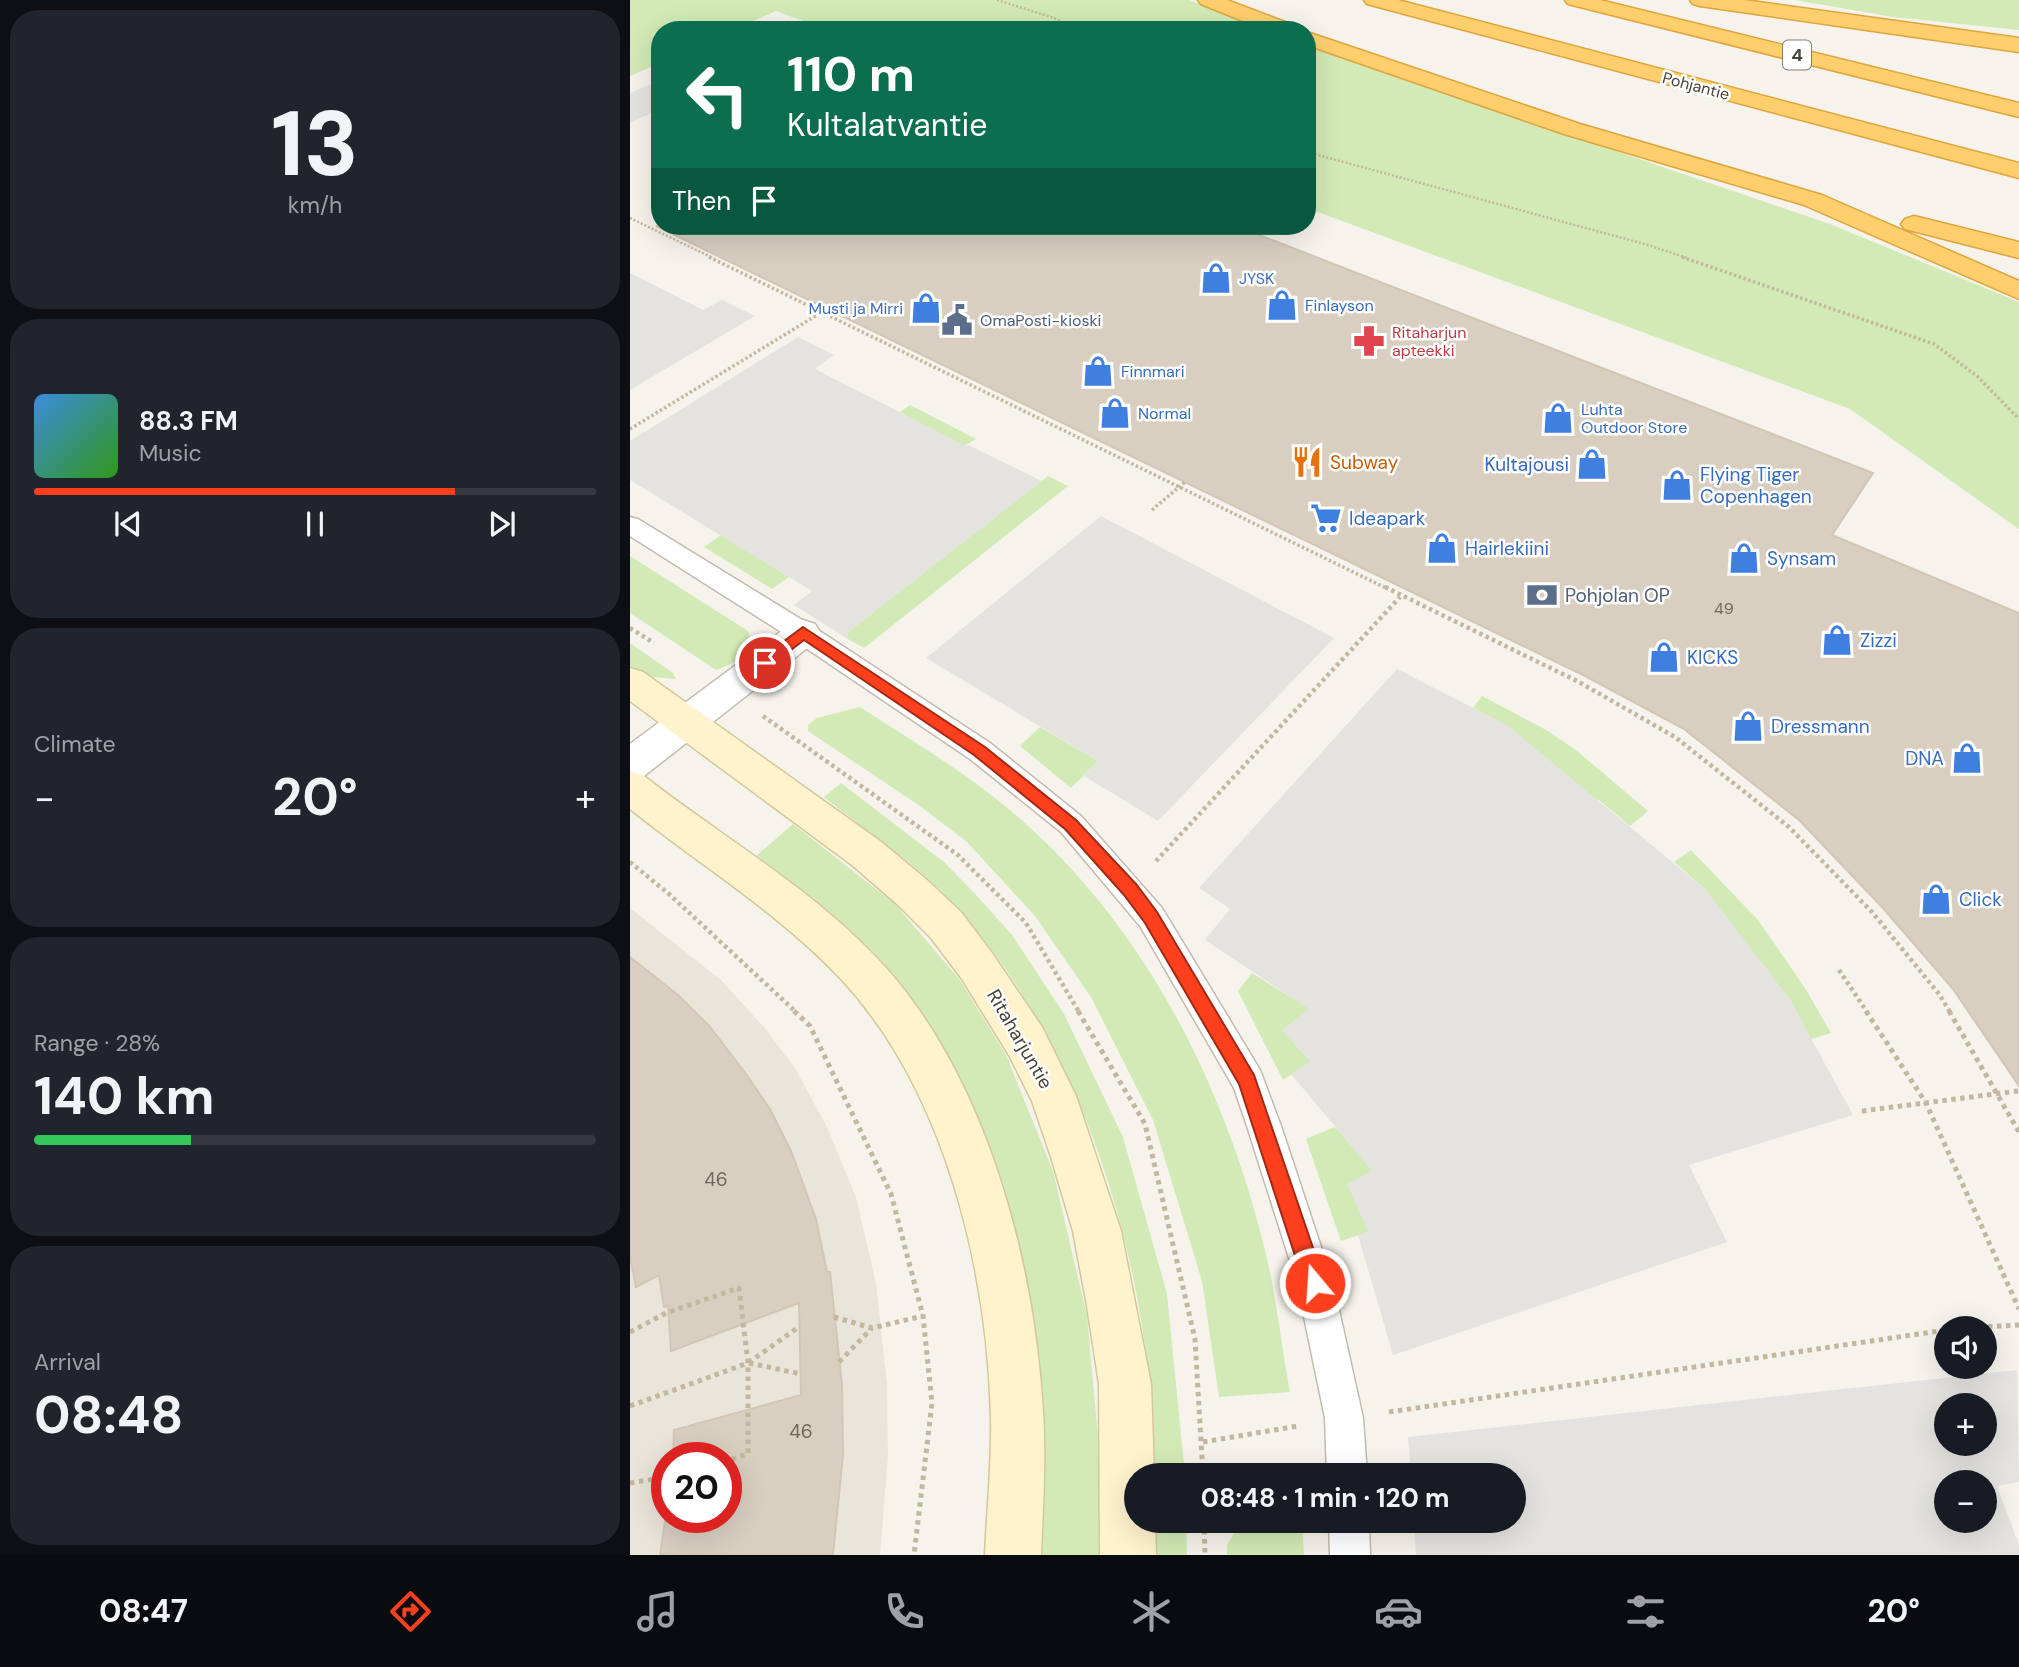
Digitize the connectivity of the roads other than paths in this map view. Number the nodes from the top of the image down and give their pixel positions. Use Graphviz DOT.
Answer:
graph roads {
  1 [pos="1208,0"];
  2 [pos="1374,0"];
  3 [pos="1576,0"];
  4 [pos="1700,0"];
  5 [pos="1262,21"];
  6 [pos="1316,41"];
  7 [pos="2019,45"];
  8 [pos="2019,110"];
  9 [pos="2019,171"];
  10 [pos="1813,200"];
  11 [pos="2019,250"];
  12 [pos="2019,291"];
  13 [pos="630,525"];
  14 [pos="803,633"];
  15 [pos="630,682"];
  16 [pos="686,722"];
  17 [pos="630,765"];
  18 [pos="630,787"];
  19 [pos="1346,1463"];
  20 [pos="1349,1533"];
  21 [pos="1013,1555"];
  22 [pos="1128,1555"];
  23 [pos="1350,1555"];
  1 -- 5 [label="highway"];
  2 -- 9 [label="highway, Pohjantie"];
  3 -- 8 [label="highway, 4"];
  4 -- 7 [label="highway"];
  6 -- 10 [label="highway"];
  10 -- 11 [label="highway"];
  10 -- 12 [label="highway"];
  13 -- 14 [label="lane"];
  14 -- 16 [label="street"];
  14 -- 19 [label="lane"];
  15 -- 16 [label="street, Ritaharjuntie"];
  16 -- 17 [label="street"];
  16 -- 22 [label="street, Ritaharjuntie"];
  18 -- 21 [label="street"];
  20 -- 23 [label="lane"];
}
